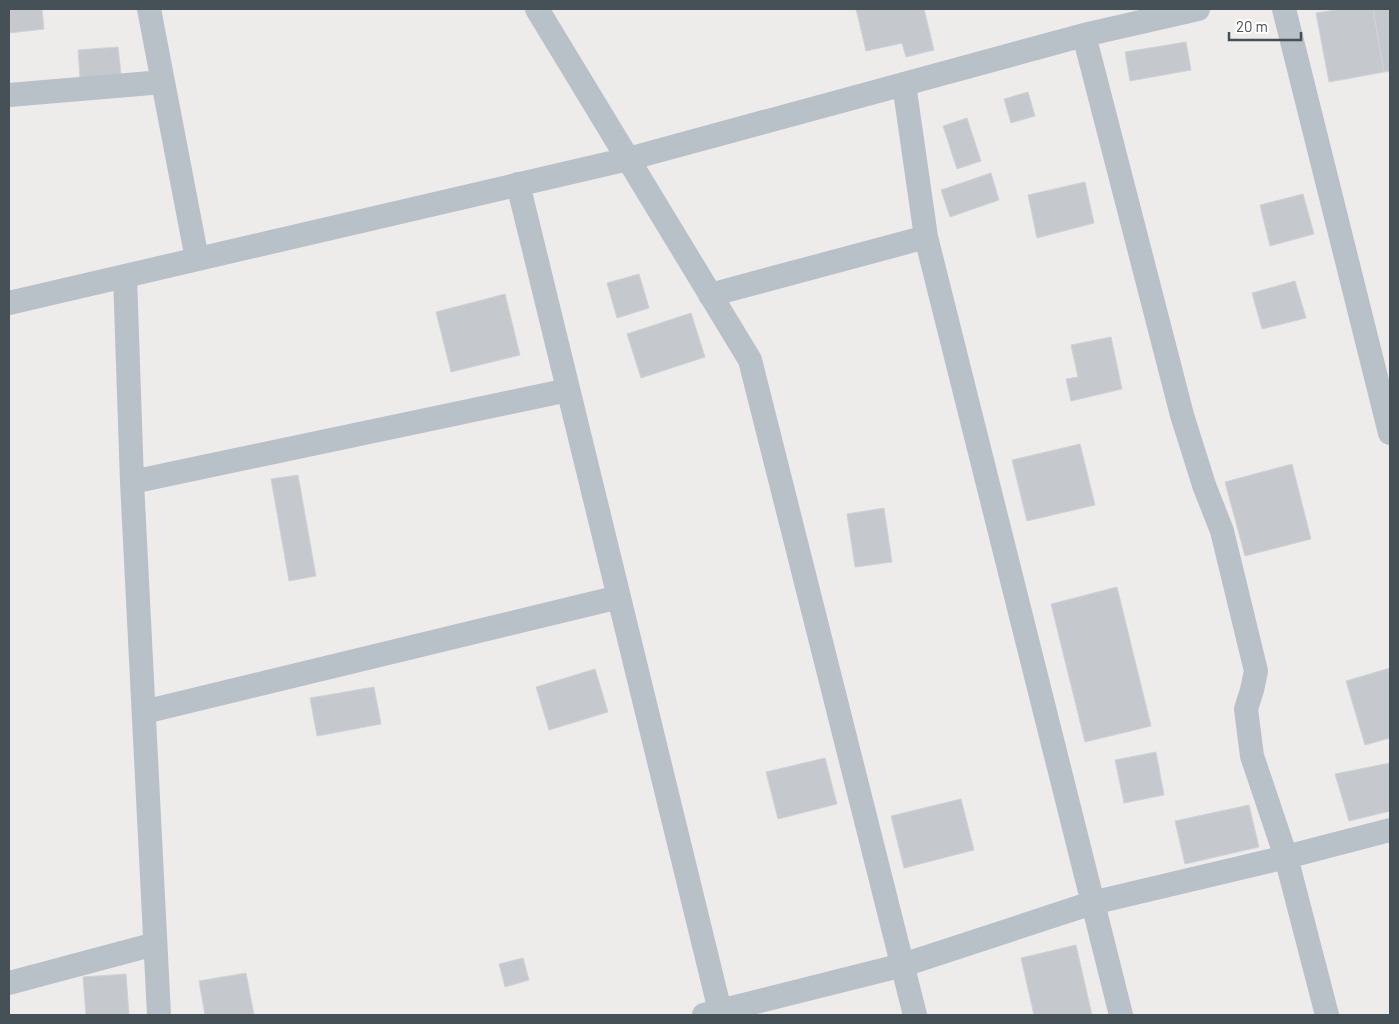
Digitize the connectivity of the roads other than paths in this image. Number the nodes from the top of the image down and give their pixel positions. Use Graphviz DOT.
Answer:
graph roads {
  1 [pos="149,9"];
  2 [pos="538,9"];
  3 [pos="1198,9"];
  4 [pos="1284,9"];
  5 [pos="1084,35"];
  6 [pos="163,82"];
  7 [pos="904,84"];
  8 [pos="9,95"];
  9 [pos="628,159"];
  10 [pos="518,184"];
  11 [pos="926,237"];
  12 [pos="197,259"];
  13 [pos="125,276"];
  14 [pos="710,294"];
  15 [pos="9,303"];
  16 [pos="568,390"];
  17 [pos="1390,433"];
  18 [pos="132,482"];
  19 [pos="619,597"];
  20 [pos="144,712"];
  21 [pos="1390,830"];
  22 [pos="1286,858"];
  23 [pos="1092,903"];
  24 [pos="155,944"];
  25 [pos="903,965"];
  26 [pos="9,983"];
  27 [pos="715,1014"];
  28 [pos="159,1015"];
  29 [pos="916,1015"];
  30 [pos="1121,1015"];
  31 [pos="1327,1015"];
  1 -- 6 [label="street"];
  2 -- 9 [label="street"];
  3 -- 5 [label="street"];
  4 -- 17 [label="street"];
  5 -- 7 [label="street"];
  5 -- 22 [label="street"];
  6 -- 8 [label="street"];
  6 -- 12 [label="street"];
  7 -- 9 [label="street"];
  7 -- 11 [label="street"];
  9 -- 10 [label="street"];
  9 -- 14 [label="street"];
  10 -- 12 [label="street"];
  10 -- 16 [label="street"];
  11 -- 14 [label="street"];
  11 -- 23 [label="street"];
  12 -- 13 [label="street"];
  13 -- 15 [label="street"];
  13 -- 18 [label="street"];
  14 -- 25 [label="street"];
  16 -- 18 [label="street"];
  16 -- 19 [label="street"];
  18 -- 20 [label="street"];
  19 -- 20 [label="street"];
  19 -- 27 [label="street"];
  20 -- 24 [label="street"];
  21 -- 22 [label="street"];
  22 -- 23 [label="street"];
  22 -- 31 [label="street"];
  23 -- 25 [label="street"];
  23 -- 30 [label="street"];
  24 -- 26 [label="street"];
  24 -- 28 [label="street"];
  25 -- 27 [label="street"];
  25 -- 29 [label="street"];
}
